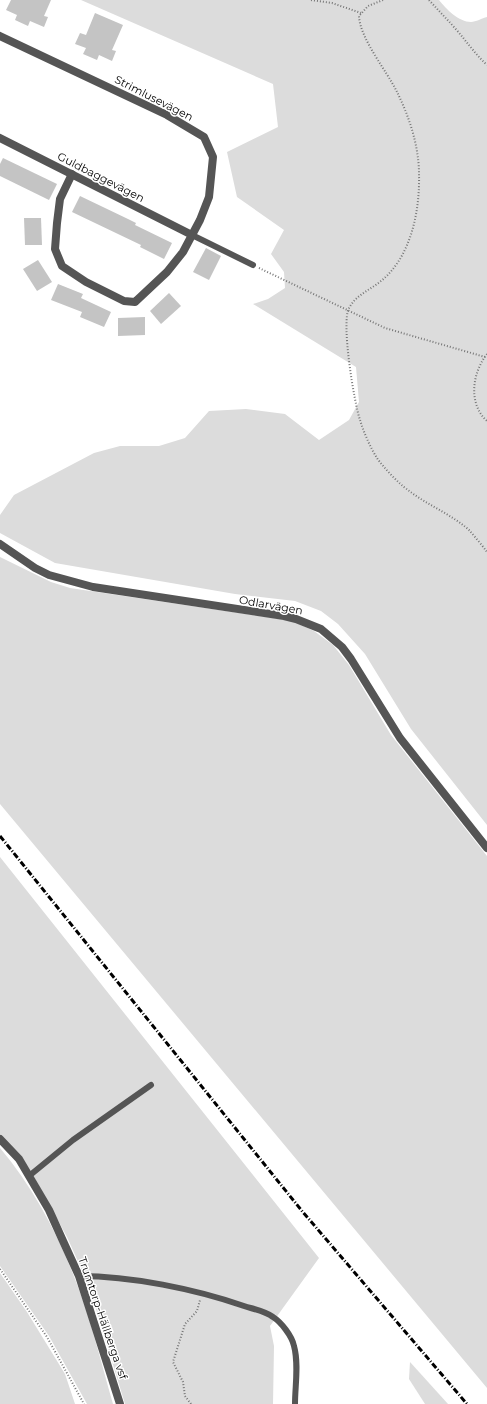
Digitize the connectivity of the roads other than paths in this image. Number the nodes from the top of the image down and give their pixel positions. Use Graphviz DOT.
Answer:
graph roads {
  1 [pos="0,36"];
  2 [pos="0,138"];
  3 [pos="72,174"];
  4 [pos="192,235"];
  5 [pos="253,266"];
  6 [pos="0,544"];
  7 [pos="487,848"];
  8 [pos="151,1085"];
  9 [pos="0,1139"];
  10 [pos="29,1176"];
  11 [pos="79,1276"];
  12 [pos="120,1404"];
  13 [pos="295,1404"];
  1 -- 4 [label="street, Strimlusevägen"];
  2 -- 3 [label="street, Guldbaggevägen"];
  3 -- 4 [label="street, Guldbaggevägen"];
  3 -- 4 [label="street, Strimlusevägen"];
  4 -- 5 [label="lane"];
  6 -- 7 [label="street, Odlarvägen"];
  8 -- 10 [label="lane"];
  9 -- 10 [label="street, Trumtorp-Hällberga vsf"];
  10 -- 11 [label="street, Trumtorp-Hällberga vsf"];
  11 -- 12 [label="street, Trumtorp-Hällberga vsf"];
  11 -- 13 [label="lane"];
}
